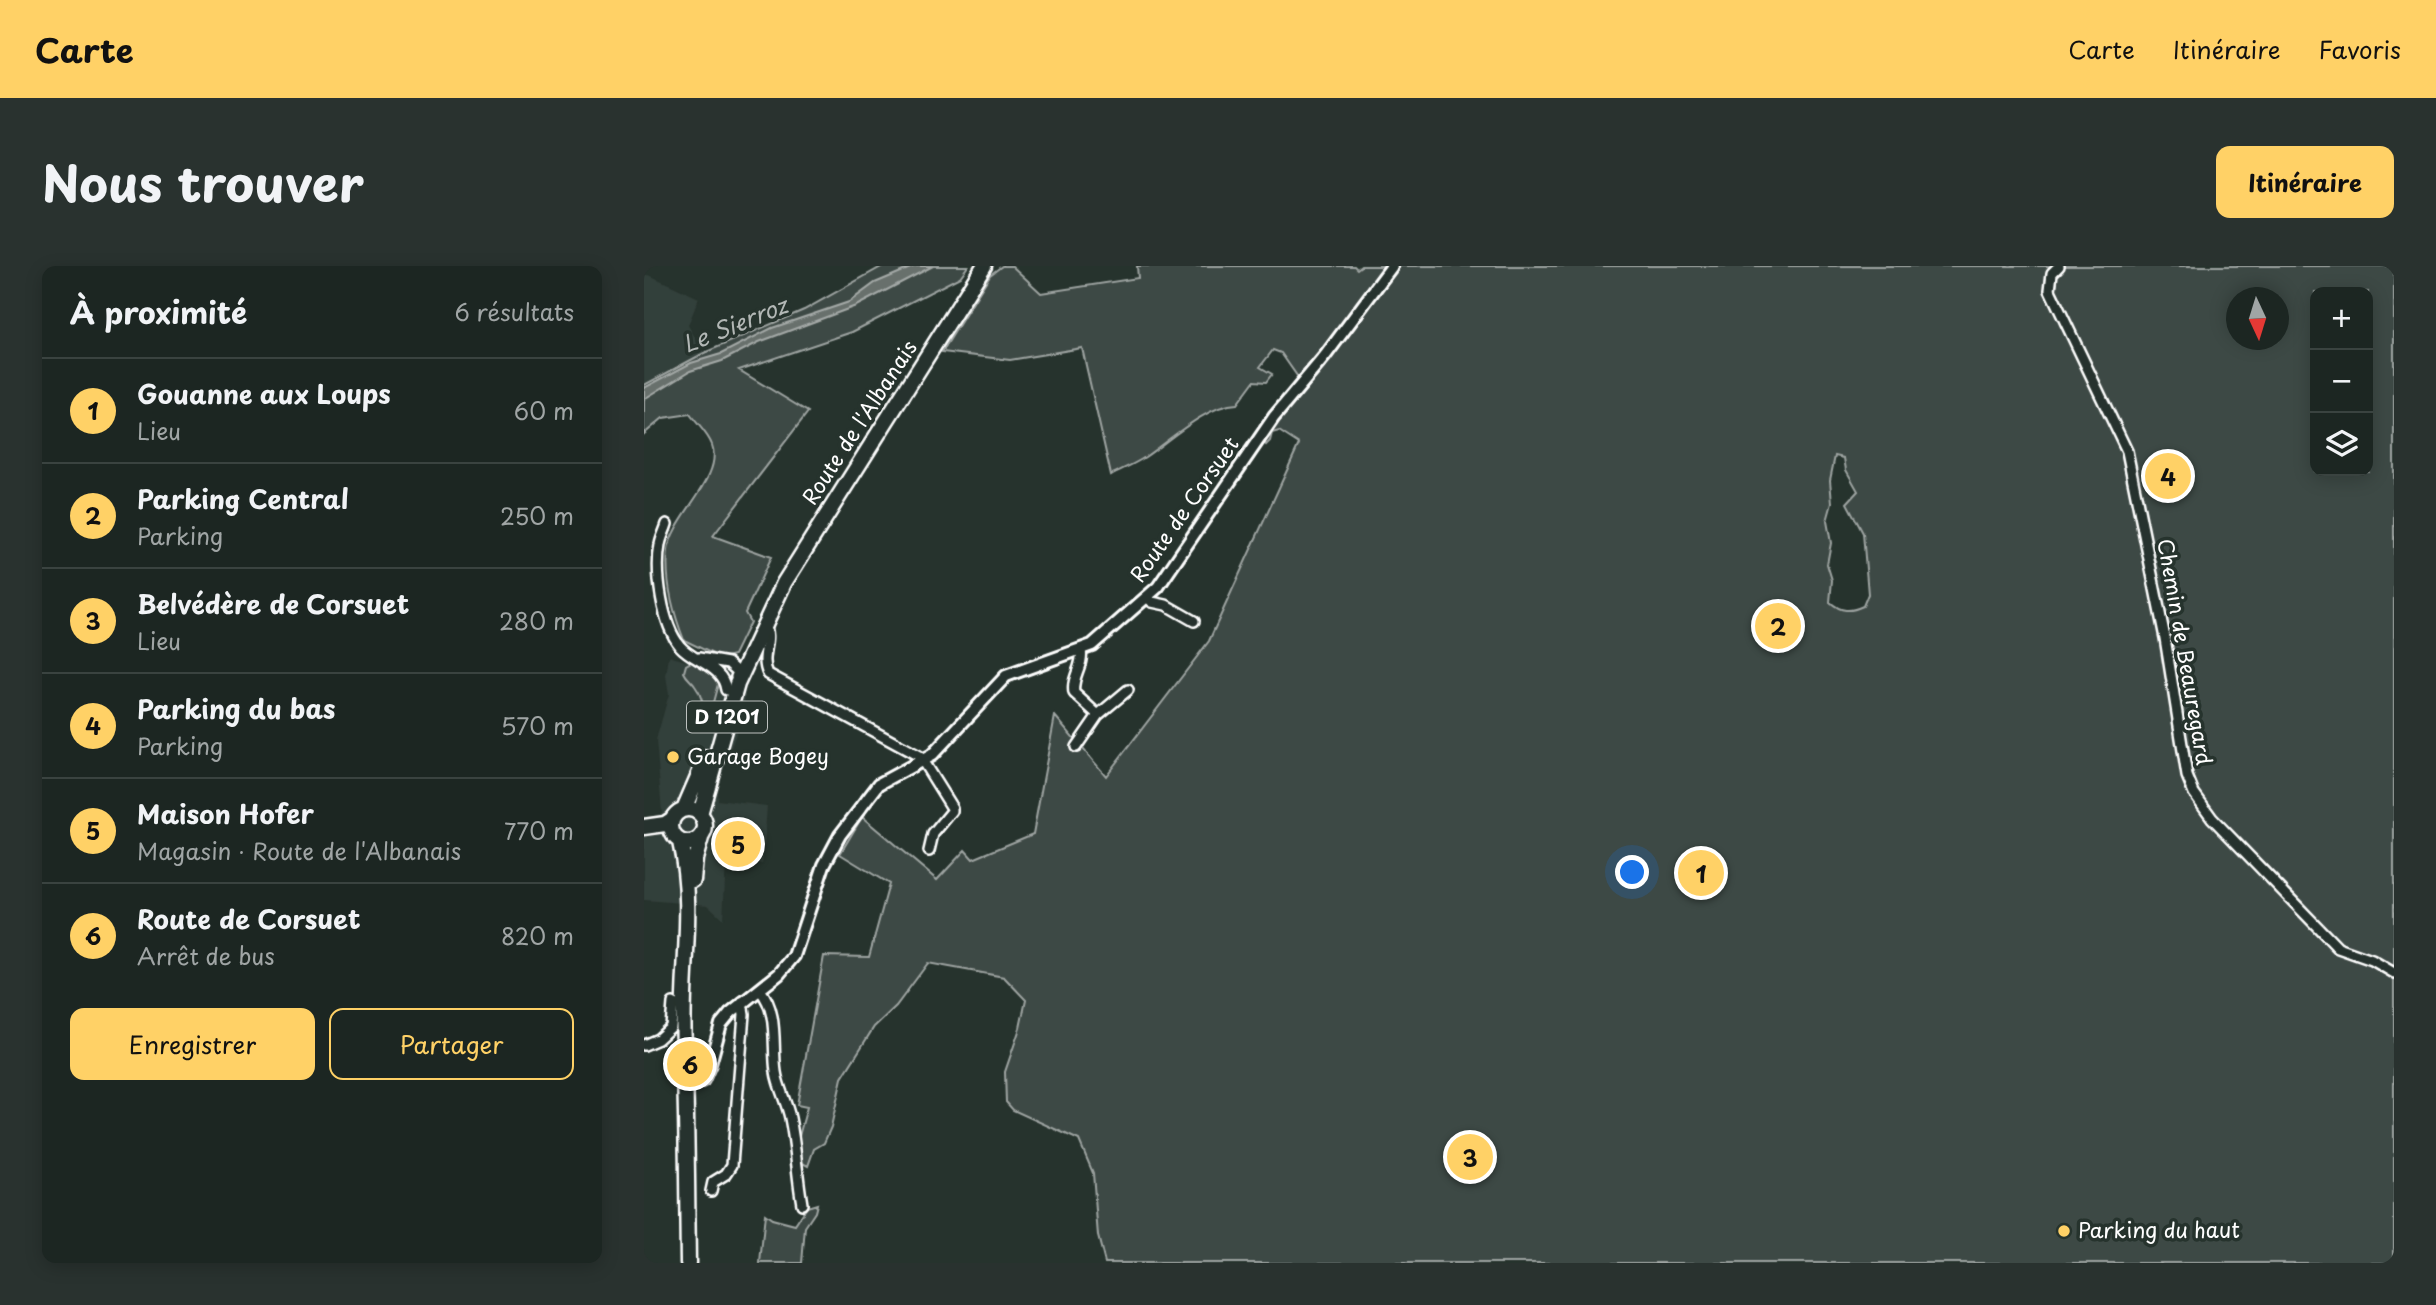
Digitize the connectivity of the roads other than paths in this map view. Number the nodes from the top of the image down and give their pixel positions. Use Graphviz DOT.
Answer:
graph roads {
  1 [pos="986,266"];
  2 [pos="1392,266"];
  3 [pos="2059,266"];
  4 [pos="667,524"];
  5 [pos="783,583"];
  6 [pos="1147,598"];
  7 [pos="1194,621"];
  8 [pos="764,623"];
  9 [pos="1081,650"];
  10 [pos="694,657"];
  11 [pos="734,667"];
  12 [pos="726,690"];
  13 [pos="1128,690"];
  14 [pos="1098,715"];
  15 [pos="724,724"];
  16 [pos="1076,747"];
  17 [pos="921,758"];
  18 [pos="684,809"];
  19 [pos="700,814"];
  20 [pos="671,820"];
  21 [pos="644,827"];
  22 [pos="644,835"];
  23 [pos="701,838"];
  24 [pos="676,839"];
  25 [pos="929,851"];
  26 [pos="2394,973"];
  27 [pos="760,990"];
  28 [pos="742,1002"];
  29 [pos="673,1003"];
  30 [pos="644,1045"];
  31 [pos="685,1056"];
  32 [pos="685,1084"];
  33 [pos="711,1191"];
  34 [pos="802,1204"];
  35 [pos="686,1234"];
  36 [pos="681,1263"];
  37 [pos="688,1263"];
  1 -- 5 [label="main road, Route de l'Albanais"];
  2 -- 6 [label="street, Route de Corsuet"];
  3 -- 26 [label="street, Chemin de Beauregard"];
  4 -- 10 [label="street"];
  5 -- 8 [label="main road, Route de l'Albanais / D 1201"];
  5 -- 11 [label="main road, Route de l'Albanais / D 1201"];
  6 -- 7 [label="street"];
  6 -- 9 [label="street, Route de Corsuet"];
  8 -- 15 [label="main road, Route de l'Albanais / D 1201"];
  8 -- 17 [label="street"];
  9 -- 14 [label="street"];
  9 -- 17 [label="street, Route de Corsuet"];
  10 -- 11 [label="street"];
  10 -- 12 [label="street"];
  11 -- 12 [label="main road, Route de l'Albanais / D 1201"];
  11 -- 15 [label="street"];
  12 -- 18 [label="main road, Route de l'Albanais / D 1201"];
  13 -- 14 [label="street"];
  14 -- 16 [label="street"];
  15 -- 19 [label="main road, Route de l'Albanais / D 1201"];
  17 -- 25 [label="street"];
  17 -- 27 [label="street, Route de Corsuet"];
  18 -- 19 [label="main road"];
  18 -- 20 [label="main road"];
  19 -- 23 [label="main road"];
  20 -- 21 [label="main road"];
  20 -- 24 [label="main road"];
  22 -- 24 [label="main road"];
  23 -- 24 [label="main road"];
  23 -- 31 [label="main road"];
  24 -- 31 [label="main road"];
  27 -- 28 [label="street, Route de Corsuet"];
  27 -- 34 [label="street"];
  28 -- 32 [label="street, Route de Corsuet"];
  28 -- 33 [label="street"];
  29 -- 30 [label="street"];
  31 -- 32 [label="main road"];
  32 -- 35 [label="main road"];
  35 -- 36 [label="main road"];
  35 -- 37 [label="main road"];
}
